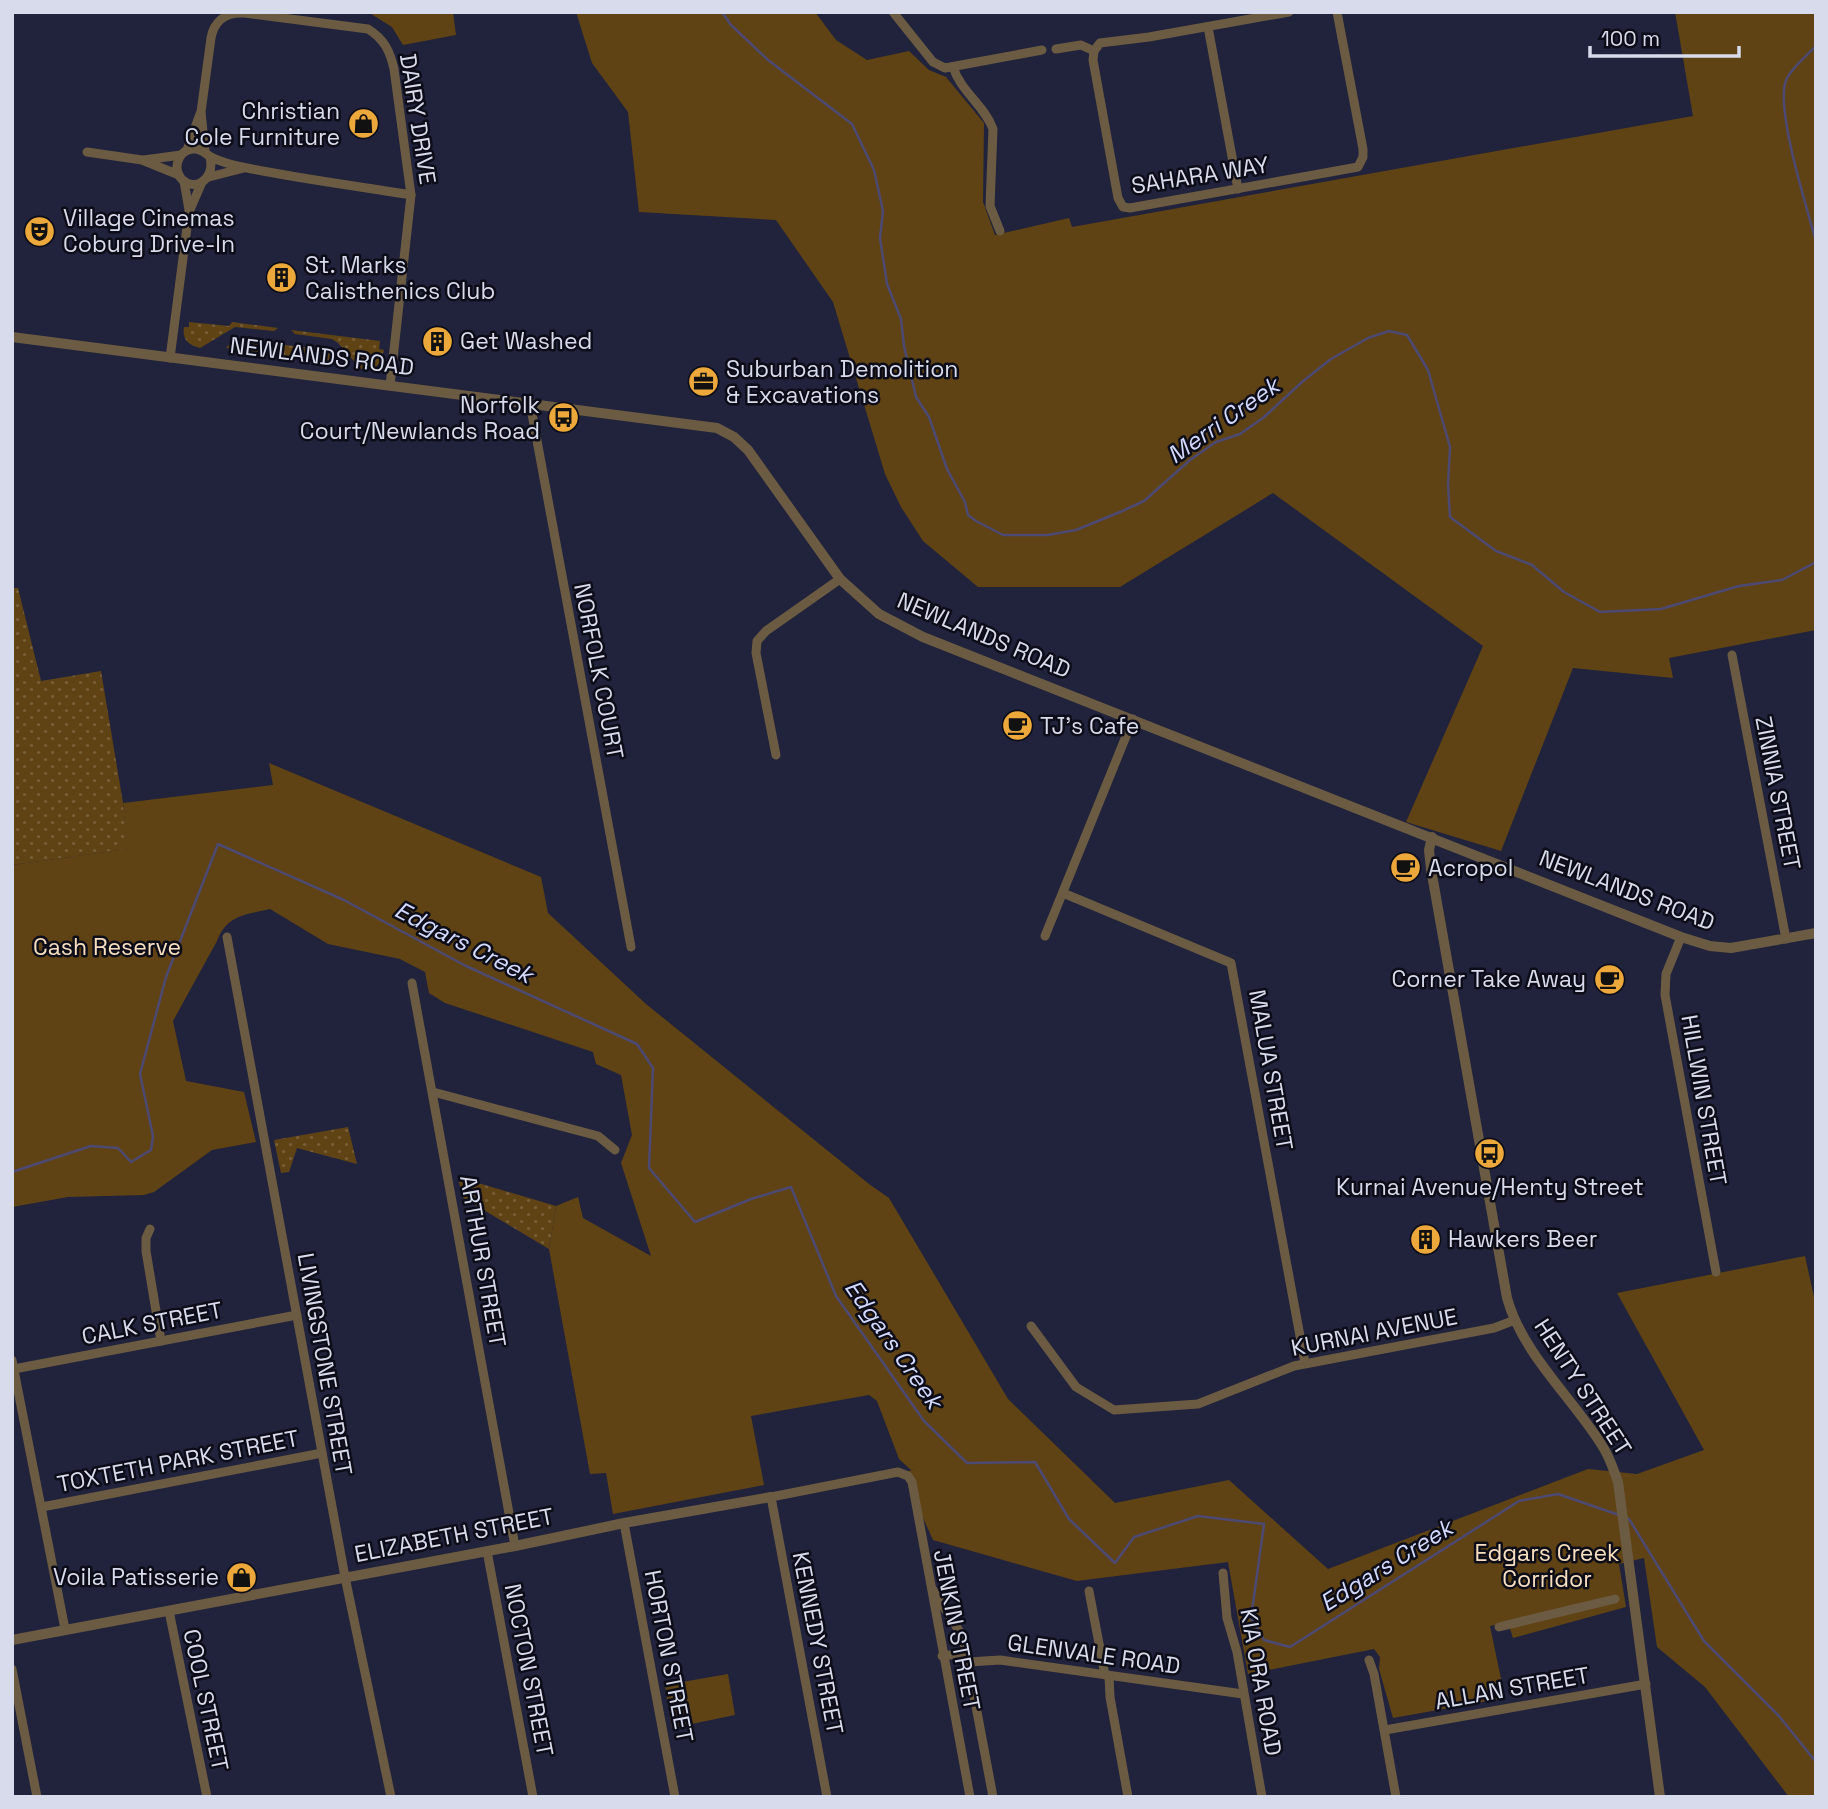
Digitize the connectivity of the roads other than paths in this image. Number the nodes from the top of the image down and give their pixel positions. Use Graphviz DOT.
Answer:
graph roads {
  1 [pos="893,12"];
  2 [pos="1289,12"];
  3 [pos="1337,12"];
  4 [pos="1208,27"];
  5 [pos="1056,49"];
  6 [pos="1042,50"];
  7 [pos="1094,51"];
  8 [pos="953,67"];
  9 [pos="201,112"];
  10 [pos="87,152"];
  11 [pos="184,152"];
  12 [pos="207,154"];
  13 [pos="142,160"];
  14 [pos="245,168"];
  15 [pos="182,178"];
  16 [pos="205,180"];
  17 [pos="1238,189"];
  18 [pos="411,195"];
  19 [pos="189,212"];
  20 [pos="1000,231"];
  21 [pos="12,337"];
  22 [pos="170,358"];
  23 [pos="390,386"];
  24 [pos="530,403"];
  25 [pos="840,579"];
  26 [pos="1732,654"];
  27 [pos="1133,719"];
  28 [pos="776,755"];
  29 [pos="1432,837"];
  30 [pos="1063,893"];
  31 [pos="1816,933"];
  32 [pos="1045,936"];
  33 [pos="227,937"];
  34 [pos="1681,937"];
  35 [pos="1786,939"];
  36 [pos="631,947"];
  37 [pos="412,983"];
  38 [pos="433,1092"];
  39 [pos="615,1150"];
  40 [pos="150,1229"];
  41 [pos="1716,1272"];
  42 [pos="297,1315"];
  43 [pos="1515,1320"];
  44 [pos="1031,1326"];
  45 [pos="161,1340"];
  46 [pos="1305,1363"];
  47 [pos="13,1365"];
  48 [pos="322,1453"];
  49 [pos="903,1473"];
  50 [pos="771,1497"];
  51 [pos="42,1507"];
  52 [pos="624,1523"];
  53 [pos="515,1546"];
  54 [pos="487,1551"];
  55 [pos="1223,1573"];
  56 [pos="345,1577"];
  57 [pos="930,1585"];
  58 [pos="1089,1591"];
  59 [pos="1615,1599"];
  60 [pos="169,1611"];
  61 [pos="1499,1628"];
  62 [pos="65,1629"];
  63 [pos="12,1640"];
  64 [pos="942,1656"];
  65 [pos="1369,1660"];
  66 [pos="969,1662"];
  67 [pos="12,1670"];
  68 [pos="1107,1675"];
  69 [pos="1646,1684"];
  70 [pos="1243,1693"];
  71 [pos="1385,1730"];
  72 [pos="37,1797"];
  73 [pos="206,1797"];
  74 [pos="391,1797"];
  75 [pos="533,1797"];
  76 [pos="676,1797"];
  77 [pos="827,1797"];
  78 [pos="970,1797"];
  79 [pos="993,1797"];
  80 [pos="1128,1797"];
  81 [pos="1262,1797"];
  82 [pos="1396,1797"];
  83 [pos="1660,1797"];
  1 -- 8 [label="street"];
  2 -- 4 [label="street"];
  3 -- 17 [label="street, SAHARA WAY"];
  4 -- 7 [label="street"];
  4 -- 17 [label="street"];
  5 -- 7 [label="street"];
  6 -- 8 [label="street"];
  7 -- 17 [label="street, SAHARA WAY"];
  8 -- 20 [label="street"];
  9 -- 11 [label="street, DAIRY DRIVE"];
  9 -- 12 [label="street, DAIRY DRIVE"];
  9 -- 18 [label="street, DAIRY DRIVE"];
  10 -- 13 [label="street"];
  11 -- 12 [label="street"];
  11 -- 13 [label="street"];
  11 -- 15 [label="street"];
  12 -- 14 [label="street"];
  12 -- 16 [label="street"];
  13 -- 15 [label="street"];
  14 -- 16 [label="street"];
  14 -- 18 [label="street"];
  15 -- 16 [label="street"];
  15 -- 19 [label="street"];
  16 -- 19 [label="street"];
  18 -- 23 [label="street, DAIRY DRIVE"];
  19 -- 22 [label="street"];
  21 -- 22 [label="street, NEWLANDS ROAD"];
  22 -- 23 [label="street, NEWLANDS ROAD"];
  23 -- 24 [label="street, NEWLANDS ROAD"];
  24 -- 25 [label="street, NEWLANDS ROAD"];
  24 -- 36 [label="street, NORFOLK COURT"];
  25 -- 27 [label="street, NEWLANDS ROAD"];
  25 -- 28 [label="street"];
  26 -- 35 [label="street, ZINNIA STREET"];
  27 -- 29 [label="street, NEWLANDS ROAD"];
  27 -- 30 [label="street"];
  29 -- 34 [label="street, NEWLANDS ROAD"];
  29 -- 43 [label="street, HENTY STREET"];
  30 -- 32 [label="street"];
  30 -- 46 [label="street, MALUA STREET"];
  31 -- 35 [label="street, NEWLANDS ROAD"];
  33 -- 42 [label="street, LIVINGSTONE STREET"];
  34 -- 35 [label="street, NEWLANDS ROAD"];
  34 -- 41 [label="street, HILLWIN STREET"];
  37 -- 38 [label="street, ARTHUR STREET"];
  38 -- 39 [label="street"];
  38 -- 53 [label="street, ARTHUR STREET"];
  40 -- 45 [label="street"];
  42 -- 45 [label="street, CALK STREET"];
  42 -- 48 [label="street, LIVINGSTONE STREET"];
  43 -- 46 [label="street, KURNAI AVENUE"];
  43 -- 69 [label="street, HENTY STREET"];
  44 -- 46 [label="street, KURNAI AVENUE"];
  45 -- 47 [label="street, CALK STREET"];
  47 -- 51 [label="street"];
  48 -- 51 [label="street, TOXTETH PARK STREET"];
  48 -- 56 [label="street, LIVINGSTONE STREET"];
  49 -- 50 [label="street, ELIZABETH STREET"];
  49 -- 57 [label="street, JENKIN STREET"];
  50 -- 52 [label="street, ELIZABETH STREET"];
  50 -- 77 [label="street, KENNEDY STREET"];
  51 -- 62 [label="street"];
  52 -- 53 [label="street, ELIZABETH STREET"];
  52 -- 76 [label="street, HORTON STREET"];
  53 -- 54 [label="street, ELIZABETH STREET"];
  54 -- 56 [label="street, ELIZABETH STREET"];
  54 -- 75 [label="street, NOCTON STREET"];
  55 -- 70 [label="street, KIA ORA ROAD"];
  56 -- 60 [label="street, ELIZABETH STREET"];
  56 -- 74 [label="street, LIVINGSTONE STREET"];
  57 -- 64 [label="street, JENKIN STREET"];
  57 -- 66 [label="street"];
  58 -- 68 [label="street"];
  59 -- 61 [label="street"];
  60 -- 62 [label="street, ELIZABETH STREET"];
  60 -- 73 [label="street, COOL STREET"];
  62 -- 63 [label="street, ELIZABETH STREET"];
  64 -- 66 [label="street, GLENVALE ROAD"];
  64 -- 78 [label="street, JENKIN STREET"];
  65 -- 71 [label="street"];
  66 -- 68 [label="street, GLENVALE ROAD"];
  66 -- 79 [label="street"];
  67 -- 72 [label="street"];
  68 -- 70 [label="street, GLENVALE ROAD"];
  68 -- 80 [label="street"];
  69 -- 71 [label="street, ALLAN STREET"];
  69 -- 83 [label="street, HENTY STREET"];
  70 -- 81 [label="street, KIA ORA ROAD"];
  71 -- 82 [label="street"];
}
